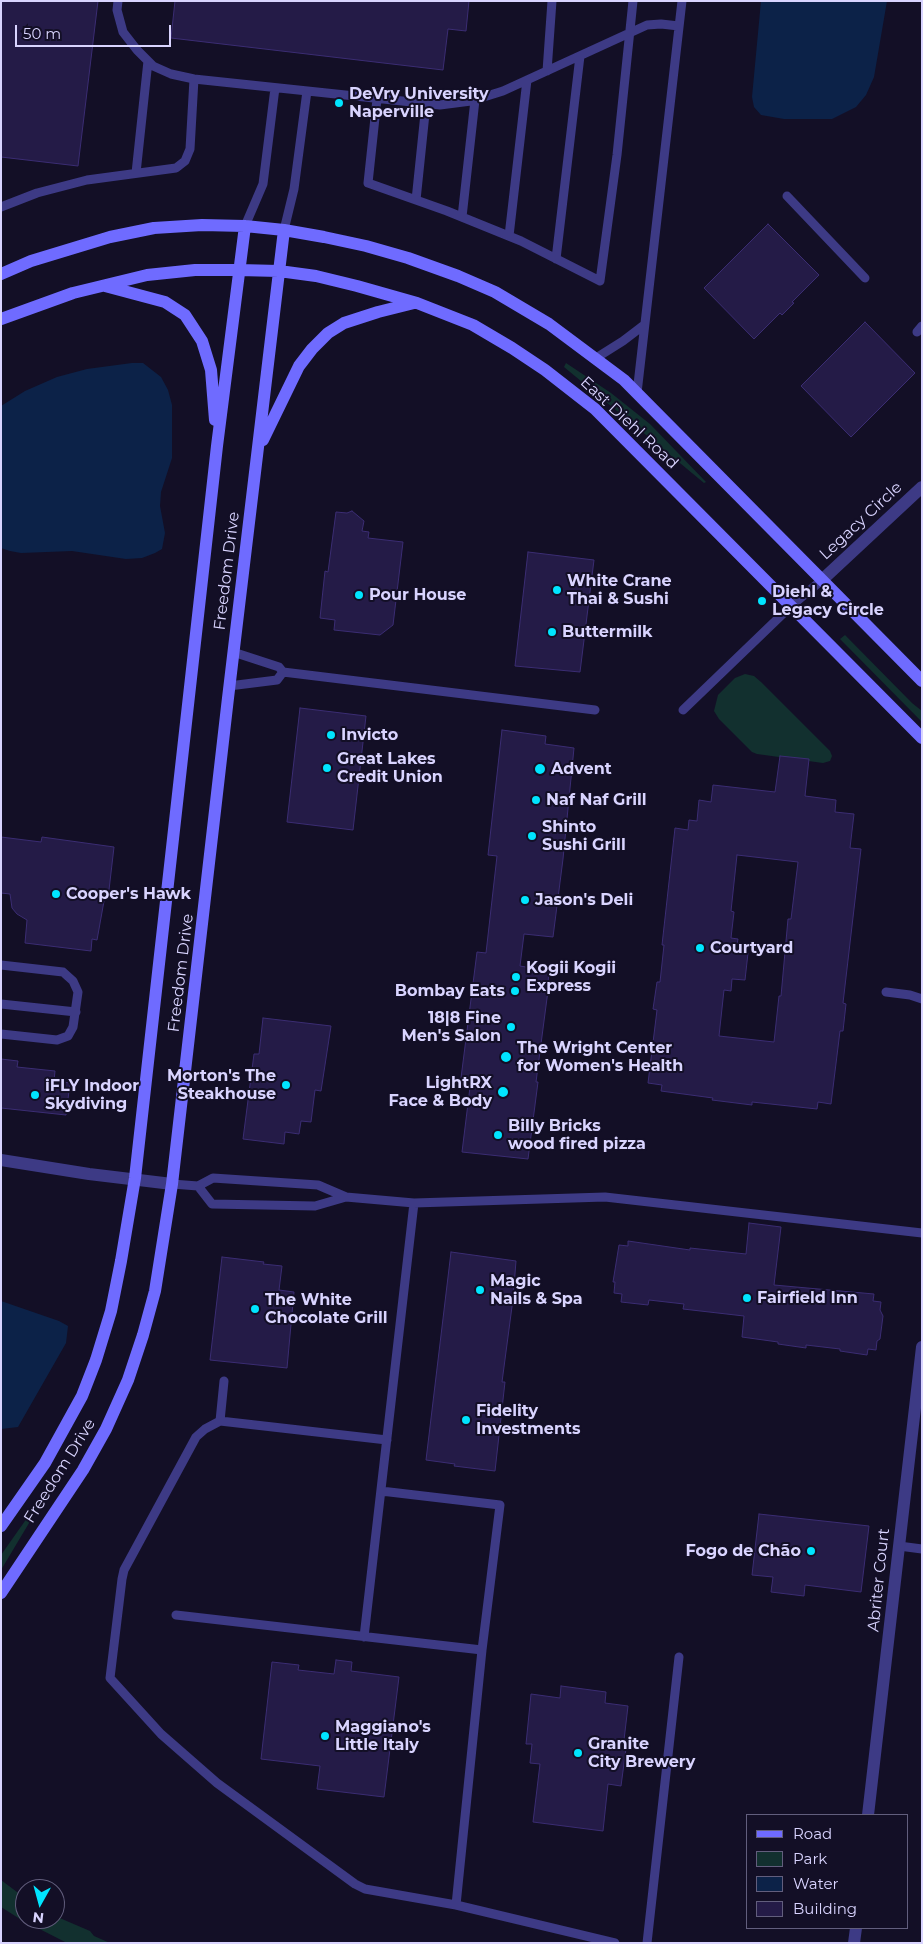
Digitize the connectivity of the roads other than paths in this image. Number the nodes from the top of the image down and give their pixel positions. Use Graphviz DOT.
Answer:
graph roads {
  1 [pos="118,1"];
  2 [pos="552,1"];
  3 [pos="633,1"];
  4 [pos="682,1"];
  5 [pos="679,26"];
  6 [pos="630,33"];
  7 [pos="580,56"];
  8 [pos="148,62"];
  9 [pos="547,71"];
  10 [pos="194,79"];
  11 [pos="527,80"];
  12 [pos="275,88"];
  13 [pos="307,91"];
  14 [pos="377,99"];
  15 [pos="475,100"];
  16 [pos="426,104"];
  17 [pos="136,173"];
  18 [pos="787,196"];
  19 [pos="416,200"];
  20 [pos="1,207"];
  21 [pos="462,217"];
  22 [pos="245,226"];
  23 [pos="284,230"];
  24 [pos="510,236"];
  25 [pos="556,259"];
  26 [pos="239,270"];
  27 [pos="279,271"];
  28 [pos="1,274"];
  29 [pos="865,278"];
  30 [pos="102,286"];
  31 [pos="417,303"];
  32 [pos="1,320"];
  33 [pos="644,325"];
  34 [pos="596,358"];
  35 [pos="637,394"];
  36 [pos="217,446"];
  37 [pos="258,448"];
  38 [pos="922,487"];
  39 [pos="822,580"];
  40 [pos="791,606"];
  41 [pos="233,652"];
  42 [pos="283,672"];
  43 [pos="922,681"];
  44 [pos="229,686"];
  45 [pos="595,710"];
  46 [pos="683,710"];
  47 [pos="922,738"];
  48 [pos="1,966"];
  49 [pos="886,992"];
  50 [pos="922,999"];
  51 [pos="1,1004"];
  52 [pos="76,1012"];
  53 [pos="1,1034"];
  54 [pos="1,1160"];
  55 [pos="134,1178"];
  56 [pos="172,1184"];
  57 [pos="198,1186"];
  58 [pos="346,1198"];
  59 [pos="414,1203"];
  60 [pos="922,1233"];
  61 [pos="922,1348"];
  62 [pos="920,1380"];
  63 [pos="224,1381"];
  64 [pos="220,1421"];
  65 [pos="387,1440"];
  66 [pos="381,1491"];
  67 [pos="1,1526"];
  68 [pos="899,1546"];
  69 [pos="922,1549"];
  70 [pos="1,1593"];
  71 [pos="176,1615"];
  72 [pos="364,1637"];
  73 [pos="482,1650"];
  74 [pos="679,1657"];
  75 [pos="868,1814"];
  76 [pos="456,1906"];
  77 [pos="856,1929"];
  78 [pos="615,1943"];
  79 [pos="647,1943"];
  80 [pos="854,1943"];
  1 -- 8 [label="lane"];
  2 -- 9 [label="lane"];
  3 -- 6 [label="lane"];
  4 -- 5 [label="lane"];
  5 -- 6 [label="lane"];
  5 -- 33 [label="lane"];
  6 -- 7 [label="lane"];
  6 -- 25 [label="lane"];
  7 -- 9 [label="lane"];
  7 -- 25 [label="lane"];
  8 -- 10 [label="lane"];
  8 -- 17 [label="lane"];
  9 -- 11 [label="lane"];
  10 -- 12 [label="lane"];
  10 -- 17 [label="lane"];
  11 -- 15 [label="lane"];
  11 -- 24 [label="lane"];
  12 -- 13 [label="lane"];
  12 -- 22 [label="lane"];
  13 -- 14 [label="lane"];
  13 -- 23 [label="lane"];
  14 -- 16 [label="lane"];
  14 -- 19 [label="lane"];
  15 -- 16 [label="lane"];
  15 -- 21 [label="lane"];
  16 -- 19 [label="lane"];
  17 -- 20 [label="lane"];
  18 -- 29 [label="lane"];
  19 -- 21 [label="lane"];
  21 -- 24 [label="lane"];
  22 -- 23 [label="street, East Diehl Road"];
  22 -- 26 [label="street, Freedom Drive"];
  22 -- 28 [label="street, East Diehl Road"];
  23 -- 27 [label="street, Freedom Drive"];
  23 -- 34 [label="street, East Diehl Road"];
  24 -- 25 [label="lane"];
  26 -- 27 [label="street, East Diehl Road"];
  26 -- 30 [label="street, East Diehl Road"];
  26 -- 36 [label="street, Freedom Drive"];
  27 -- 31 [label="street, East Diehl Road"];
  27 -- 37 [label="street, Freedom Drive"];
  30 -- 32 [label="street, East Diehl Road"];
  30 -- 36 [label="street"];
  31 -- 37 [label="street"];
  31 -- 40 [label="street, East Diehl Road"];
  33 -- 34 [label="lane"];
  33 -- 35 [label="lane"];
  34 -- 35 [label="street, East Diehl Road"];
  35 -- 39 [label="street, East Diehl Road"];
  36 -- 55 [label="street, Freedom Drive"];
  37 -- 41 [label="street, Freedom Drive"];
  38 -- 39 [label="street, Legacy Circle"];
  39 -- 40 [label="lane"];
  39 -- 43 [label="street, East Diehl Road"];
  40 -- 46 [label="lane"];
  40 -- 47 [label="street, East Diehl Road"];
  41 -- 42 [label="lane"];
  41 -- 44 [label="street, Freedom Drive"];
  42 -- 44 [label="lane"];
  42 -- 45 [label="lane"];
  44 -- 56 [label="street, Freedom Drive"];
  48 -- 52 [label="lane"];
  49 -- 50 [label="lane"];
  51 -- 52 [label="lane"];
  52 -- 53 [label="lane"];
  54 -- 55 [label="street"];
  55 -- 56 [label="street"];
  55 -- 67 [label="street, Freedom Drive"];
  56 -- 57 [label="lane"];
  56 -- 70 [label="street, Freedom Drive"];
  57 -- 58 [label="lane"];
  57 -- 58 [label="lane"];
  58 -- 59 [label="lane"];
  59 -- 60 [label="lane"];
  59 -- 65 [label="lane"];
  61 -- 62 [label="street, Abriter Court"];
  62 -- 68 [label="street, Abriter Court"];
  63 -- 64 [label="lane"];
  64 -- 65 [label="lane"];
  64 -- 76 [label="lane"];
  65 -- 66 [label="lane"];
  66 -- 72 [label="lane"];
  66 -- 73 [label="lane"];
  68 -- 69 [label="lane"];
  68 -- 75 [label="street, Abriter Court"];
  71 -- 72 [label="lane"];
  72 -- 73 [label="lane"];
  73 -- 76 [label="lane"];
  74 -- 79 [label="lane"];
  76 -- 78 [label="lane"];
  77 -- 80 [label="street"];
}
